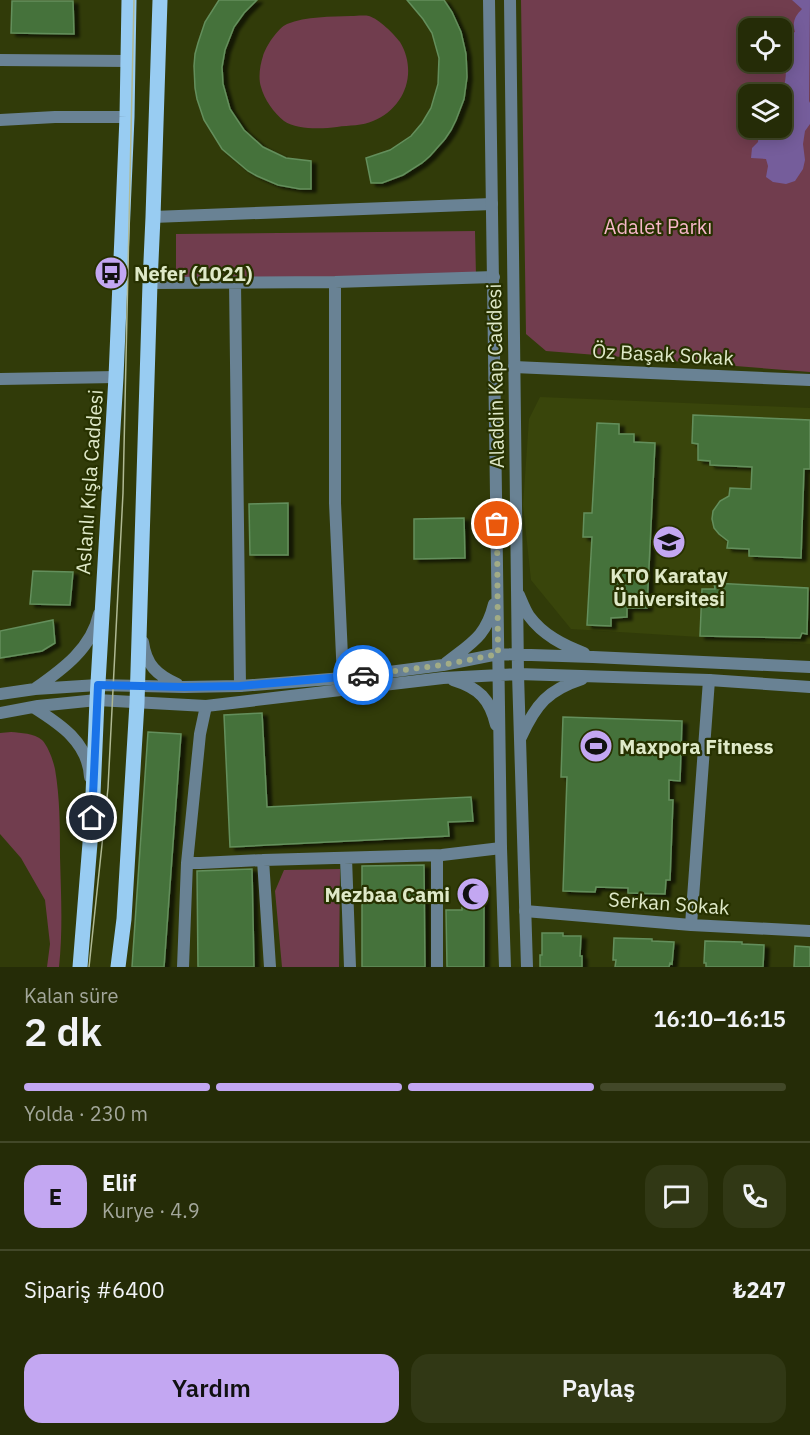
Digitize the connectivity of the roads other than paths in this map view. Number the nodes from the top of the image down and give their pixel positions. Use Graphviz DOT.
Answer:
graph roads {
  1 [pos="129,0"];
  2 [pos="160,0"];
  3 [pos="489,0"];
  4 [pos="510,0"];
  5 [pos="0,60"];
  6 [pos="129,61"];
  7 [pos="128,117"];
  8 [pos="0,120"];
  9 [pos="492,204"];
  10 [pos="153,217"];
  11 [pos="494,277"];
  12 [pos="235,282"];
  13 [pos="335,282"];
  14 [pos="150,283"];
  15 [pos="514,367"];
  16 [pos="116,377"];
  17 [pos="0,379"];
  18 [pos="810,380"];
  19 [pos="498,591"];
  20 [pos="518,591"];
  21 [pos="103,598"];
  22 [pos="140,625"];
  23 [pos="498,654"];
  24 [pos="518,654"];
  25 [pos="593,657"];
  26 [pos="810,667"];
  27 [pos="443,672"];
  28 [pos="518,674"];
  29 [pos="499,675"];
  30 [pos="593,675"];
  31 [pos="343,678"];
  32 [pos="709,680"];
  33 [pos="138,686"];
  34 [pos="240,686"];
  35 [pos="184,687"];
  36 [pos="810,687"];
  37 [pos="35,689"];
  38 [pos="98,693"];
  39 [pos="0,694"];
  40 [pos="137,703"];
  41 [pos="206,706"];
  42 [pos="33,707"];
  43 [pos="0,713"];
  44 [pos="520,740"];
  45 [pos="500,741"];
  46 [pos="92,818"];
  47 [pos="501,848"];
  48 [pos="437,856"];
  49 [pos="346,858"];
  50 [pos="263,860"];
  51 [pos="187,863"];
  52 [pos="525,911"];
  53 [pos="691,925"];
  54 [pos="810,931"];
  55 [pos="80,967"];
  56 [pos="118,967"];
  57 [pos="183,967"];
  58 [pos="270,967"];
  59 [pos="350,967"];
  60 [pos="437,967"];
  61 [pos="505,967"];
  62 [pos="527,967"];
  1 -- 6 [label="main road, Aslanlı Kışla Caddesi"];
  2 -- 10 [label="main road"];
  3 -- 9 [label="street, Aladdin Kap Caddesi"];
  4 -- 15 [label="street, Aladdin Kap Caddesi"];
  5 -- 6 [label="street"];
  6 -- 7 [label="main road, Aslanlı Kışla Caddesi"];
  7 -- 8 [label="street"];
  7 -- 16 [label="main road, Aslanlı Kışla Caddesi"];
  9 -- 10 [label="street"];
  9 -- 11 [label="street, Aladdin Kap Caddesi"];
  10 -- 14 [label="main road"];
  11 -- 13 [label="street"];
  11 -- 19 [label="street, Aladdin Kap Caddesi"];
  12 -- 13 [label="street"];
  12 -- 14 [label="street"];
  12 -- 34 [label="street"];
  13 -- 31 [label="street"];
  14 -- 22 [label="main road"];
  15 -- 18 [label="street, Öz Başak Sokak"];
  15 -- 20 [label="street, Aladdin Kap Caddesi"];
  16 -- 17 [label="street"];
  16 -- 21 [label="main road, Aslanlı Kışla Caddesi"];
  19 -- 23 [label="street, Aladdin Kap Caddesi"];
  19 -- 27 [label="street"];
  20 -- 24 [label="street, Aladdin Kap Caddesi"];
  20 -- 25 [label="street"];
  21 -- 37 [label="street"];
  21 -- 38 [label="main road, Aslanlı Kışla Caddesi"];
  22 -- 33 [label="main road"];
  22 -- 35 [label="street"];
  23 -- 24 [label="street"];
  23 -- 27 [label="street"];
  23 -- 29 [label="street, Aladdin Kap Caddesi"];
  24 -- 25 [label="street"];
  24 -- 28 [label="street, Aladdin Kap Caddesi"];
  25 -- 26 [label="street"];
  27 -- 29 [label="street"];
  27 -- 31 [label="street"];
  27 -- 41 [label="street"];
  27 -- 45 [label="street"];
  28 -- 29 [label="street"];
  28 -- 30 [label="street"];
  28 -- 44 [label="street, Aladdin Kap Caddesi"];
  29 -- 45 [label="street, Aladdin Kap Caddesi"];
  30 -- 32 [label="street"];
  30 -- 44 [label="street"];
  31 -- 34 [label="street"];
  32 -- 36 [label="street"];
  32 -- 53 [label="street"];
  33 -- 35 [label="street"];
  33 -- 38 [label="street"];
  33 -- 40 [label="main road"];
  34 -- 35 [label="street"];
  37 -- 38 [label="street"];
  37 -- 39 [label="street"];
  38 -- 40 [label="street"];
  38 -- 42 [label="street"];
  38 -- 46 [label="main road, Aslanlı Kışla Caddesi"];
  40 -- 41 [label="street"];
  40 -- 56 [label="main road"];
  41 -- 51 [label="street"];
  42 -- 43 [label="street"];
  42 -- 46 [label="street"];
  44 -- 52 [label="street, Aladdin Kap Caddesi"];
  45 -- 47 [label="street, Aladdin Kap Caddesi"];
  46 -- 55 [label="main road, Aslanlı Kışla Caddesi"];
  47 -- 48 [label="street"];
  47 -- 61 [label="street, Aladdin Kap Caddesi"];
  48 -- 49 [label="street"];
  48 -- 60 [label="street"];
  49 -- 50 [label="street"];
  49 -- 59 [label="street"];
  50 -- 51 [label="street"];
  50 -- 58 [label="street"];
  51 -- 57 [label="street"];
  52 -- 53 [label="street, Serkan Sokak"];
  52 -- 62 [label="street, Aladdin Kap Caddesi"];
  53 -- 54 [label="street, Serkan Sokak"];
}
